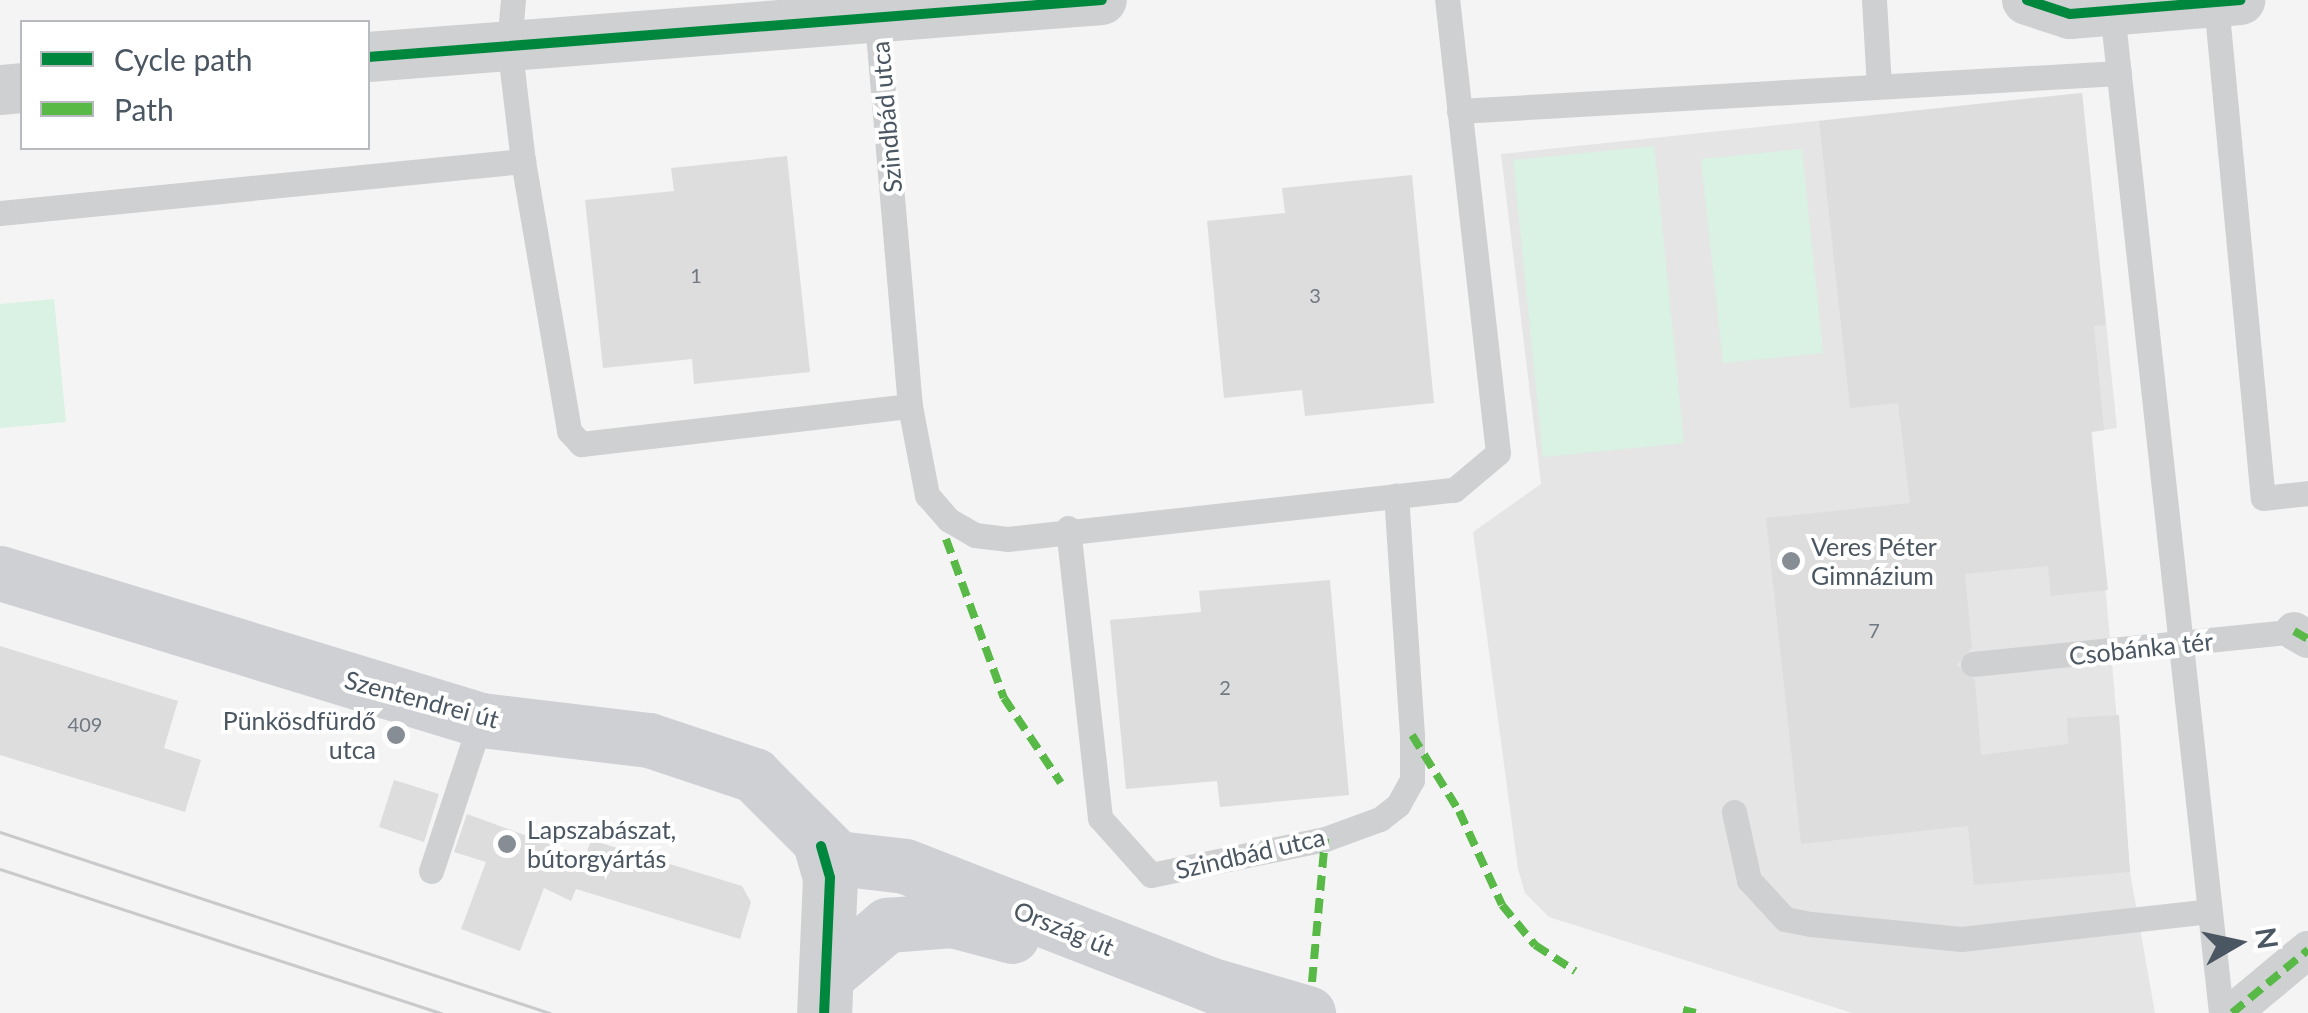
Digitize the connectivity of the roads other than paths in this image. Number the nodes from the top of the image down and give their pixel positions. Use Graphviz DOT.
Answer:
graph roads {
  1 [pos="1102,0"];
  2 [pos="1447,0"];
  3 [pos="1874,0"];
  4 [pos="2027,0"];
  5 [pos="2228,1"];
  6 [pos="876,11"];
  7 [pos="2112,12"];
  8 [pos="511,22"];
  9 [pos="370,57"];
  10 [pos="2118,73"];
  11 [pos="1880,86"];
  12 [pos="1459,111"];
  13 [pos="523,161"];
  14 [pos="0,213"];
  15 [pos="910,406"];
  16 [pos="2308,493"];
  17 [pos="1396,496"];
  18 [pos="1068,528"];
  19 [pos="0,573"];
  20 [pos="2303,633"];
  21 [pos="2180,647"];
  22 [pos="1973,664"];
  23 [pos="481,720"];
  24 [pos="1734,812"];
  25 [pos="821,846"];
  26 [pos="431,871"];
  27 [pos="2209,911"];
  28 [pos="2308,950"];
  29 [pos="1142,959"];
  30 [pos="827,993"];
  31 [pos="1308,1013"];
  32 [pos="2220,1013"];
  33 [pos="2232,1013"];
  1 -- 6 [label="street"];
  2 -- 12 [label="lane, Szindbád utca"];
  3 -- 11 [label="lane"];
  4 -- 7 [label="street"];
  5 -- 7 [label="street"];
  5 -- 16 [label="lane"];
  6 -- 8 [label="street"];
  6 -- 15 [label="lane, Szindbád utca"];
  7 -- 10 [label="lane"];
  8 -- 9 [label="street"];
  8 -- 13 [label="lane"];
  10 -- 11 [label="lane"];
  10 -- 21 [label="lane"];
  11 -- 12 [label="lane"];
  12 -- 17 [label="lane, Szindbád utca"];
  13 -- 14 [label="lane"];
  13 -- 15 [label="lane"];
  15 -- 18 [label="lane, Szindbád utca"];
  17 -- 18 [label="lane, Szindbád utca"];
  17 -- 18 [label="lane, Szindbád utca"];
  19 -- 23 [label="main road, Szentendrei út"];
  20 -- 21 [label="lane, Csobánka tér"];
  21 -- 22 [label="lane, Csobánka tér"];
  21 -- 27 [label="lane"];
  23 -- 25 [label="main road, Szentendrei út"];
  23 -- 26 [label="lane"];
  24 -- 27 [label="lane"];
  25 -- 29 [label="main road, Ország út"];
  25 -- 30 [label="street"];
  27 -- 32 [label="lane"];
  28 -- 33 [label="street"];
  29 -- 30 [label="main road"];
  29 -- 31 [label="main road, Ország út"];
}
